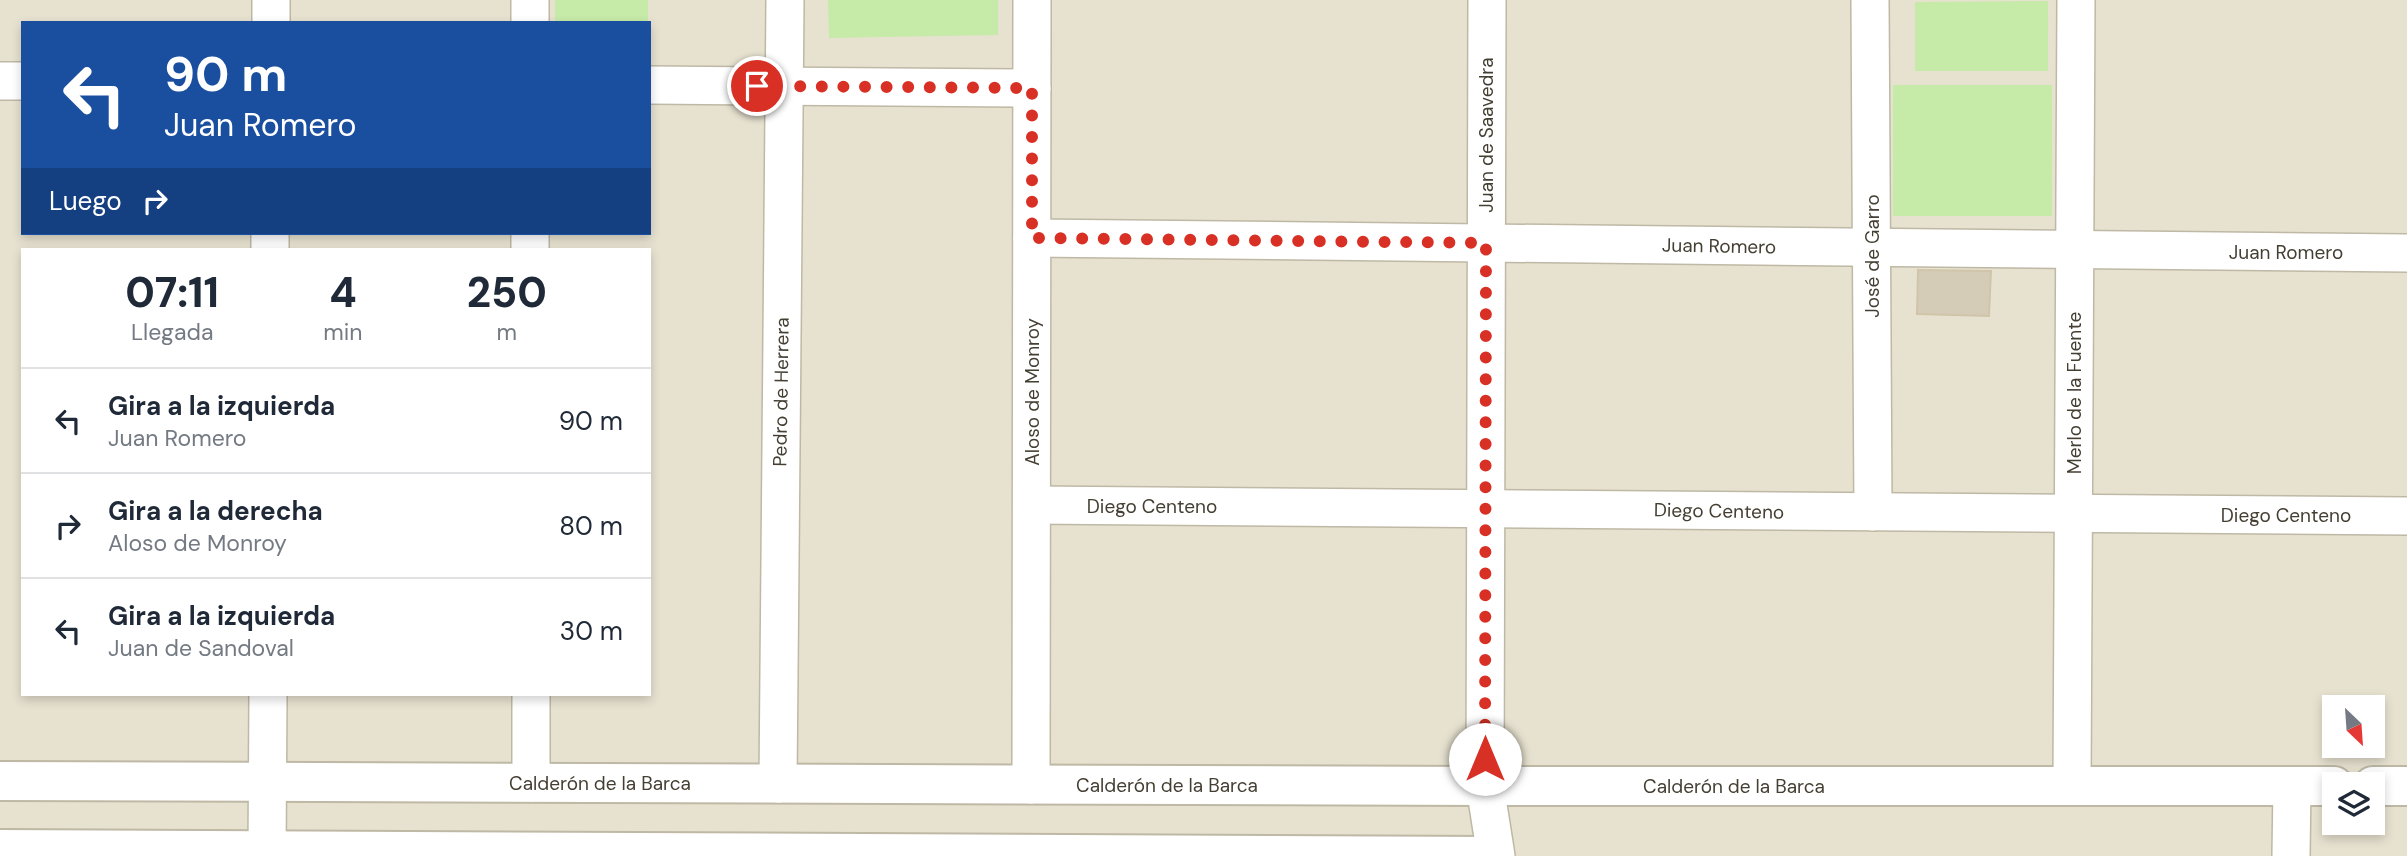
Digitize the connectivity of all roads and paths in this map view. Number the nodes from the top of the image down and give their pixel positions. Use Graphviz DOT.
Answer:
graph roads {
  1 [pos="271,0"];
  2 [pos="530,0"];
  3 [pos="785,0"];
  4 [pos="1032,0"];
  5 [pos="1487,0"];
  6 [pos="1870,0"];
  7 [pos="2076,0"];
  8 [pos="271,21"];
  9 [pos="530,21"];
  10 [pos="0,81"];
  11 [pos="21,81"];
  12 [pos="651,85"];
  13 [pos="784,86"];
  14 [pos="1032,88"];
  15 [pos="1032,238"];
  16 [pos="1486,243"];
  17 [pos="1872,247"];
  18 [pos="2075,250"];
  19 [pos="2407,253"];
  20 [pos="1032,505"];
  21 [pos="1485,509"];
  22 [pos="1873,512"];
  23 [pos="2073,513"];
  24 [pos="2407,516"];
  25 [pos="268,696"];
  26 [pos="531,696"];
  27 [pos="0,781"];
  28 [pos="267,782"];
  29 [pos="531,783"];
  30 [pos="778,784"];
  31 [pos="1031,785"];
  32 [pos="1485,786"];
  33 [pos="2072,786"];
  34 [pos="2292,786"];
  35 [pos="2322,786"];
  36 [pos="2385,786"];
  37 [pos="2407,786"];
  38 [pos="0,849"];
  39 [pos="267,853"];
  40 [pos="1490,856"];
  41 [pos="1496,856"];
  42 [pos="2291,856"];
  1 -- 8 [label="street"];
  2 -- 9 [label="street"];
  3 -- 13 [label="street, Pedro de Herrera"];
  4 -- 14 [label="street, Aloso de Monroy"];
  5 -- 16 [label="street, Juan de Saavedra"];
  6 -- 17 [label="street, José de Garro"];
  7 -- 18 [label="street, Merlo de la Fuente"];
  10 -- 11 [label="street"];
  12 -- 13 [label="street"];
  13 -- 14 [label="street"];
  13 -- 30 [label="street, Pedro de Herrera"];
  14 -- 15 [label="street, Aloso de Monroy"];
  15 -- 16 [label="street, Juan Romero"];
  15 -- 20 [label="street, Aloso de Monroy"];
  16 -- 17 [label="street, Juan Romero"];
  16 -- 21 [label="street, Juan de Saavedra"];
  17 -- 18 [label="street, Juan Romero"];
  17 -- 22 [label="street, José de Garro"];
  18 -- 19 [label="street, Juan Romero"];
  18 -- 23 [label="street, Merlo de la Fuente"];
  20 -- 21 [label="street, Diego Centeno"];
  20 -- 31 [label="street, Aloso de Monroy"];
  21 -- 22 [label="street, Diego Centeno"];
  21 -- 32 [label="street, Juan de Saavedra"];
  22 -- 23 [label="street, Diego Centeno"];
  23 -- 24 [label="street, Diego Centeno"];
  23 -- 33 [label="street, Merlo de la Fuente"];
  25 -- 28 [label="street"];
  26 -- 29 [label="street"];
  27 -- 28 [label="street, Calderón de la Barca"];
  28 -- 29 [label="street, Calderón de la Barca"];
  28 -- 39 [label="street"];
  29 -- 30 [label="street, Calderón de la Barca"];
  30 -- 31 [label="street, Calderón de la Barca"];
  31 -- 32 [label="street, Calderón de la Barca"];
  32 -- 33 [label="street, Calderón de la Barca"];
  32 -- 41 [label="street, Juan de Saavedra"];
  33 -- 34 [label="street, Calderón de la Barca"];
  34 -- 35 [label="street, Calderón de la Barca"];
  34 -- 42 [label="street"];
  36 -- 37 [label="street"];
  38 -- 39 [label="street"];
  39 -- 40 [label="street"];
}
